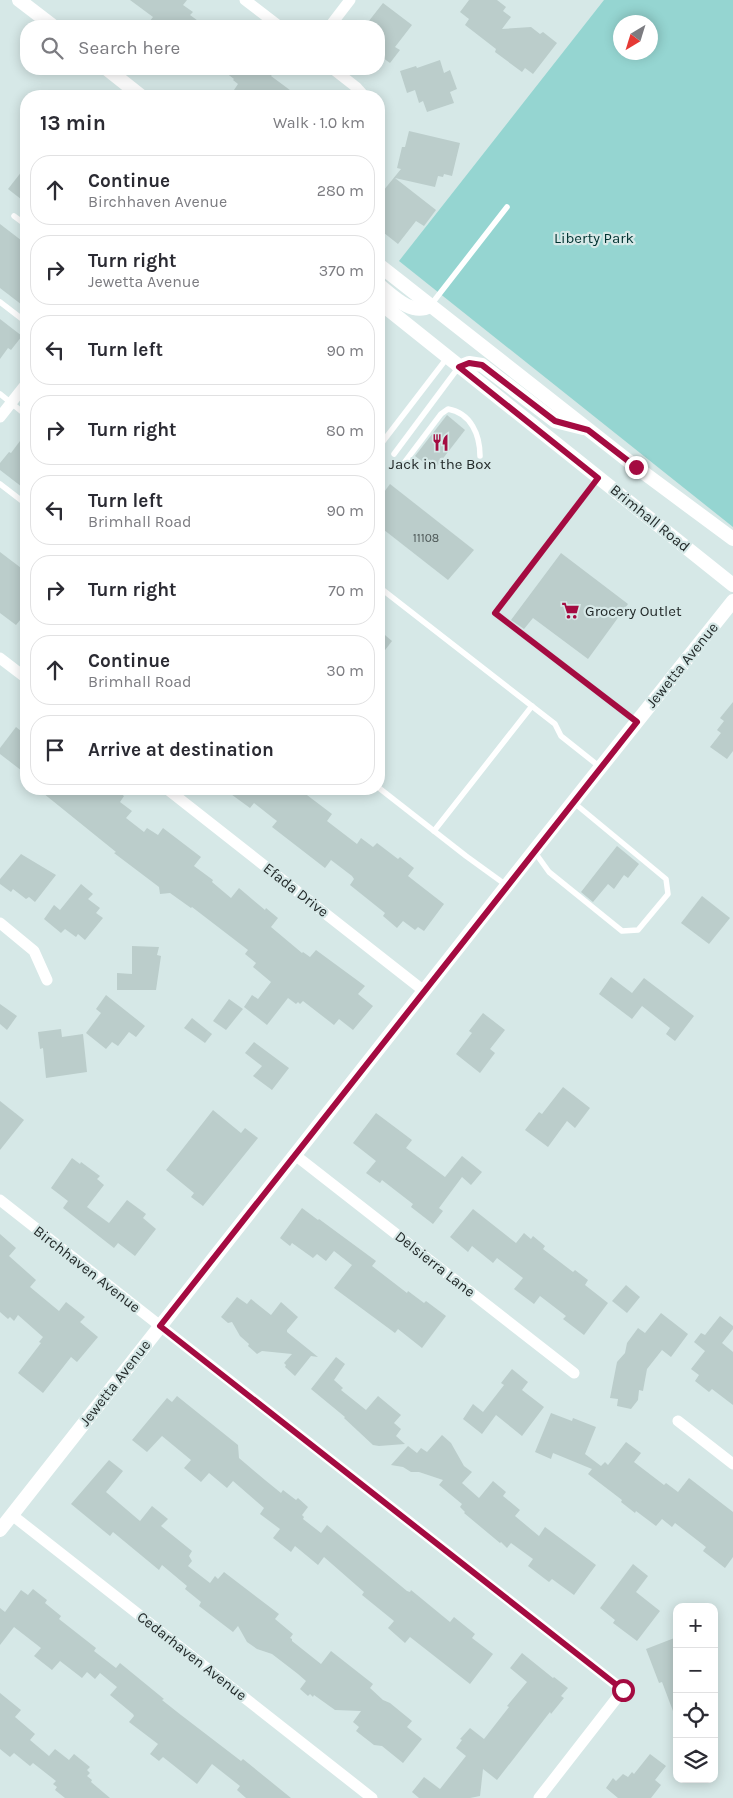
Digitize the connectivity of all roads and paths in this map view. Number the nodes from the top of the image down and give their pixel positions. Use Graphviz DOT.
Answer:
graph roads {
  1 [pos="19,0"];
  2 [pos="246,0"];
  3 [pos="350,0"];
  4 [pos="45,20"];
  5 [pos="271,20"];
  6 [pos="335,20"];
  7 [pos="115,75"];
  8 [pos="341,75"];
  9 [pos="134,90"];
  10 [pos="359,90"];
  11 [pos="507,207"];
  12 [pos="14,216"];
  13 [pos="20,220"];
  14 [pos="385,270"];
  15 [pos="385,290"];
  16 [pos="0,302"];
  17 [pos="430,306"];
  18 [pos="385,307"];
  19 [pos="20,317"];
  20 [pos="447,358"];
  21 [pos="459,367"];
  22 [pos="20,392"];
  23 [pos="0,394"];
  24 [pos="11,403"];
  25 [pos="20,410"];
  26 [pos="0,417"];
  27 [pos="588,430"];
  28 [pos="385,439"];
  29 [pos="394,454"];
  30 [pos="480,456"];
  31 [pos="404,463"];
  32 [pos="598,478"];
  33 [pos="0,484"];
  34 [pos="20,499"];
  35 [pos="733,539"];
  36 [pos="733,585"];
  37 [pos="385,592"];
  38 [pos="733,601"];
  39 [pos="0,658"];
  40 [pos="20,673"];
  41 [pos="532,706"];
  42 [pos="637,722"];
  43 [pos="600,767"];
  44 [pos="385,793"];
  45 [pos="175,795"];
  46 [pos="573,802"];
  47 [pos="434,831"];
  48 [pos="534,851"];
  49 [pos="507,886"];
  50 [pos="0,923"];
  51 [pos="47,980"];
  52 [pos="424,990"];
  53 [pos="295,1155"];
  54 [pos="0,1200"];
  55 [pos="160,1326"];
  56 [pos="574,1373"];
  57 [pos="678,1421"];
  58 [pos="733,1464"];
  59 [pos="12,1515"];
  60 [pos="0,1530"];
  61 [pos="372,1798"];
  62 [pos="539,1798"];
  1 -- 4 [label="street"];
  2 -- 5 [label="street"];
  3 -- 6 [label="street"];
  7 -- 9 [label="street"];
  8 -- 10 [label="street"];
  11 -- 17 [label="lane"];
  12 -- 13 [label="lane"];
  14 -- 17 [label="street, Brimhall Road"];
  15 -- 17 [label="street"];
  16 -- 19 [label="lane"];
  17 -- 27 [label="street, Brimhall Road"];
  18 -- 20 [label="street, Brimhall Road"];
  20 -- 21 [label="street, Brimhall Road"];
  20 -- 28 [label="lane"];
  21 -- 27 [label="street"];
  21 -- 29 [label="lane"];
  21 -- 32 [label="street, Brimhall Road"];
  22 -- 24 [label="street"];
  23 -- 24 [label="lane"];
  24 -- 25 [label="lane"];
  24 -- 26 [label="street"];
  27 -- 35 [label="street, Brimhall Road"];
  30 -- 31 [label="lane"];
  32 -- 36 [label="street, Brimhall Road"];
  32 -- 42 [label="lane"];
  33 -- 34 [label="lane"];
  37 -- 41 [label="lane"];
  38 -- 42 [label="street, Jewetta Avenue"];
  39 -- 40 [label="street"];
  41 -- 43 [label="lane"];
  41 -- 47 [label="lane"];
  42 -- 43 [label="street, Jewetta Avenue"];
  43 -- 46 [label="street, Jewetta Avenue"];
  44 -- 47 [label="lane"];
  45 -- 52 [label="street, Efada Drive"];
  46 -- 48 [label="street, Jewetta Avenue"];
  46 -- 48 [label="lane"];
  47 -- 49 [label="lane"];
  48 -- 49 [label="street, Jewetta Avenue"];
  49 -- 52 [label="street, Jewetta Avenue"];
  50 -- 51 [label="street"];
  52 -- 53 [label="street, Jewetta Avenue"];
  53 -- 55 [label="street, Jewetta Avenue"];
  53 -- 56 [label="street, Delsierra Lane"];
  54 -- 55 [label="street, Birchhaven Avenue"];
  55 -- 59 [label="street, Jewetta Avenue"];
  55 -- 62 [label="street, Birchhaven Avenue"];
  57 -- 58 [label="street"];
  59 -- 60 [label="street, Jewetta Avenue"];
  59 -- 61 [label="street, Cedarhaven Avenue"];
}
